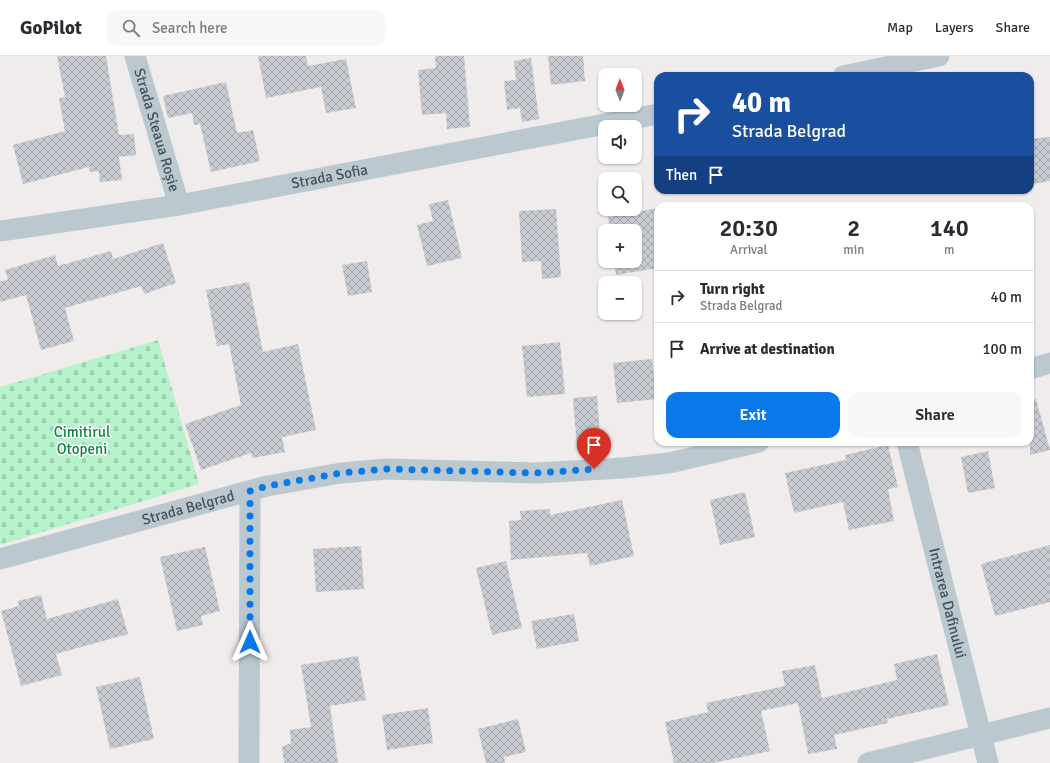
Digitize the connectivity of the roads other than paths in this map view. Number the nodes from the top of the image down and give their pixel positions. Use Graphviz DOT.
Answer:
graph roads {
  1 [pos="135,56"];
  2 [pos="939,56"];
  3 [pos="862,72"];
  4 [pos="654,115"];
  5 [pos="179,204"];
  6 [pos="0,231"];
  7 [pos="1050,363"];
  8 [pos="1034,368"];
  9 [pos="742,446"];
  10 [pos="908,446"];
  11 [pos="250,491"];
  12 [pos="0,559"];
  13 [pos="1050,718"];
  14 [pos="981,735"];
  15 [pos="249,763"];
  16 [pos="868,763"];
  17 [pos="988,763"];
  1 -- 5 [label="street, Strada Steaua Roșie"];
  2 -- 3 [label="street"];
  4 -- 5 [label="street, Strada Sofia"];
  5 -- 6 [label="street, Strada Sofia"];
  7 -- 8 [label="street"];
  9 -- 11 [label="street, Strada Belgrad"];
  10 -- 14 [label="street, Intrarea Dafinului"];
  11 -- 12 [label="street, Strada Belgrad"];
  11 -- 15 [label="street"];
  13 -- 14 [label="street"];
  14 -- 16 [label="street"];
  14 -- 17 [label="street, Intrarea Dafinului"];
}
